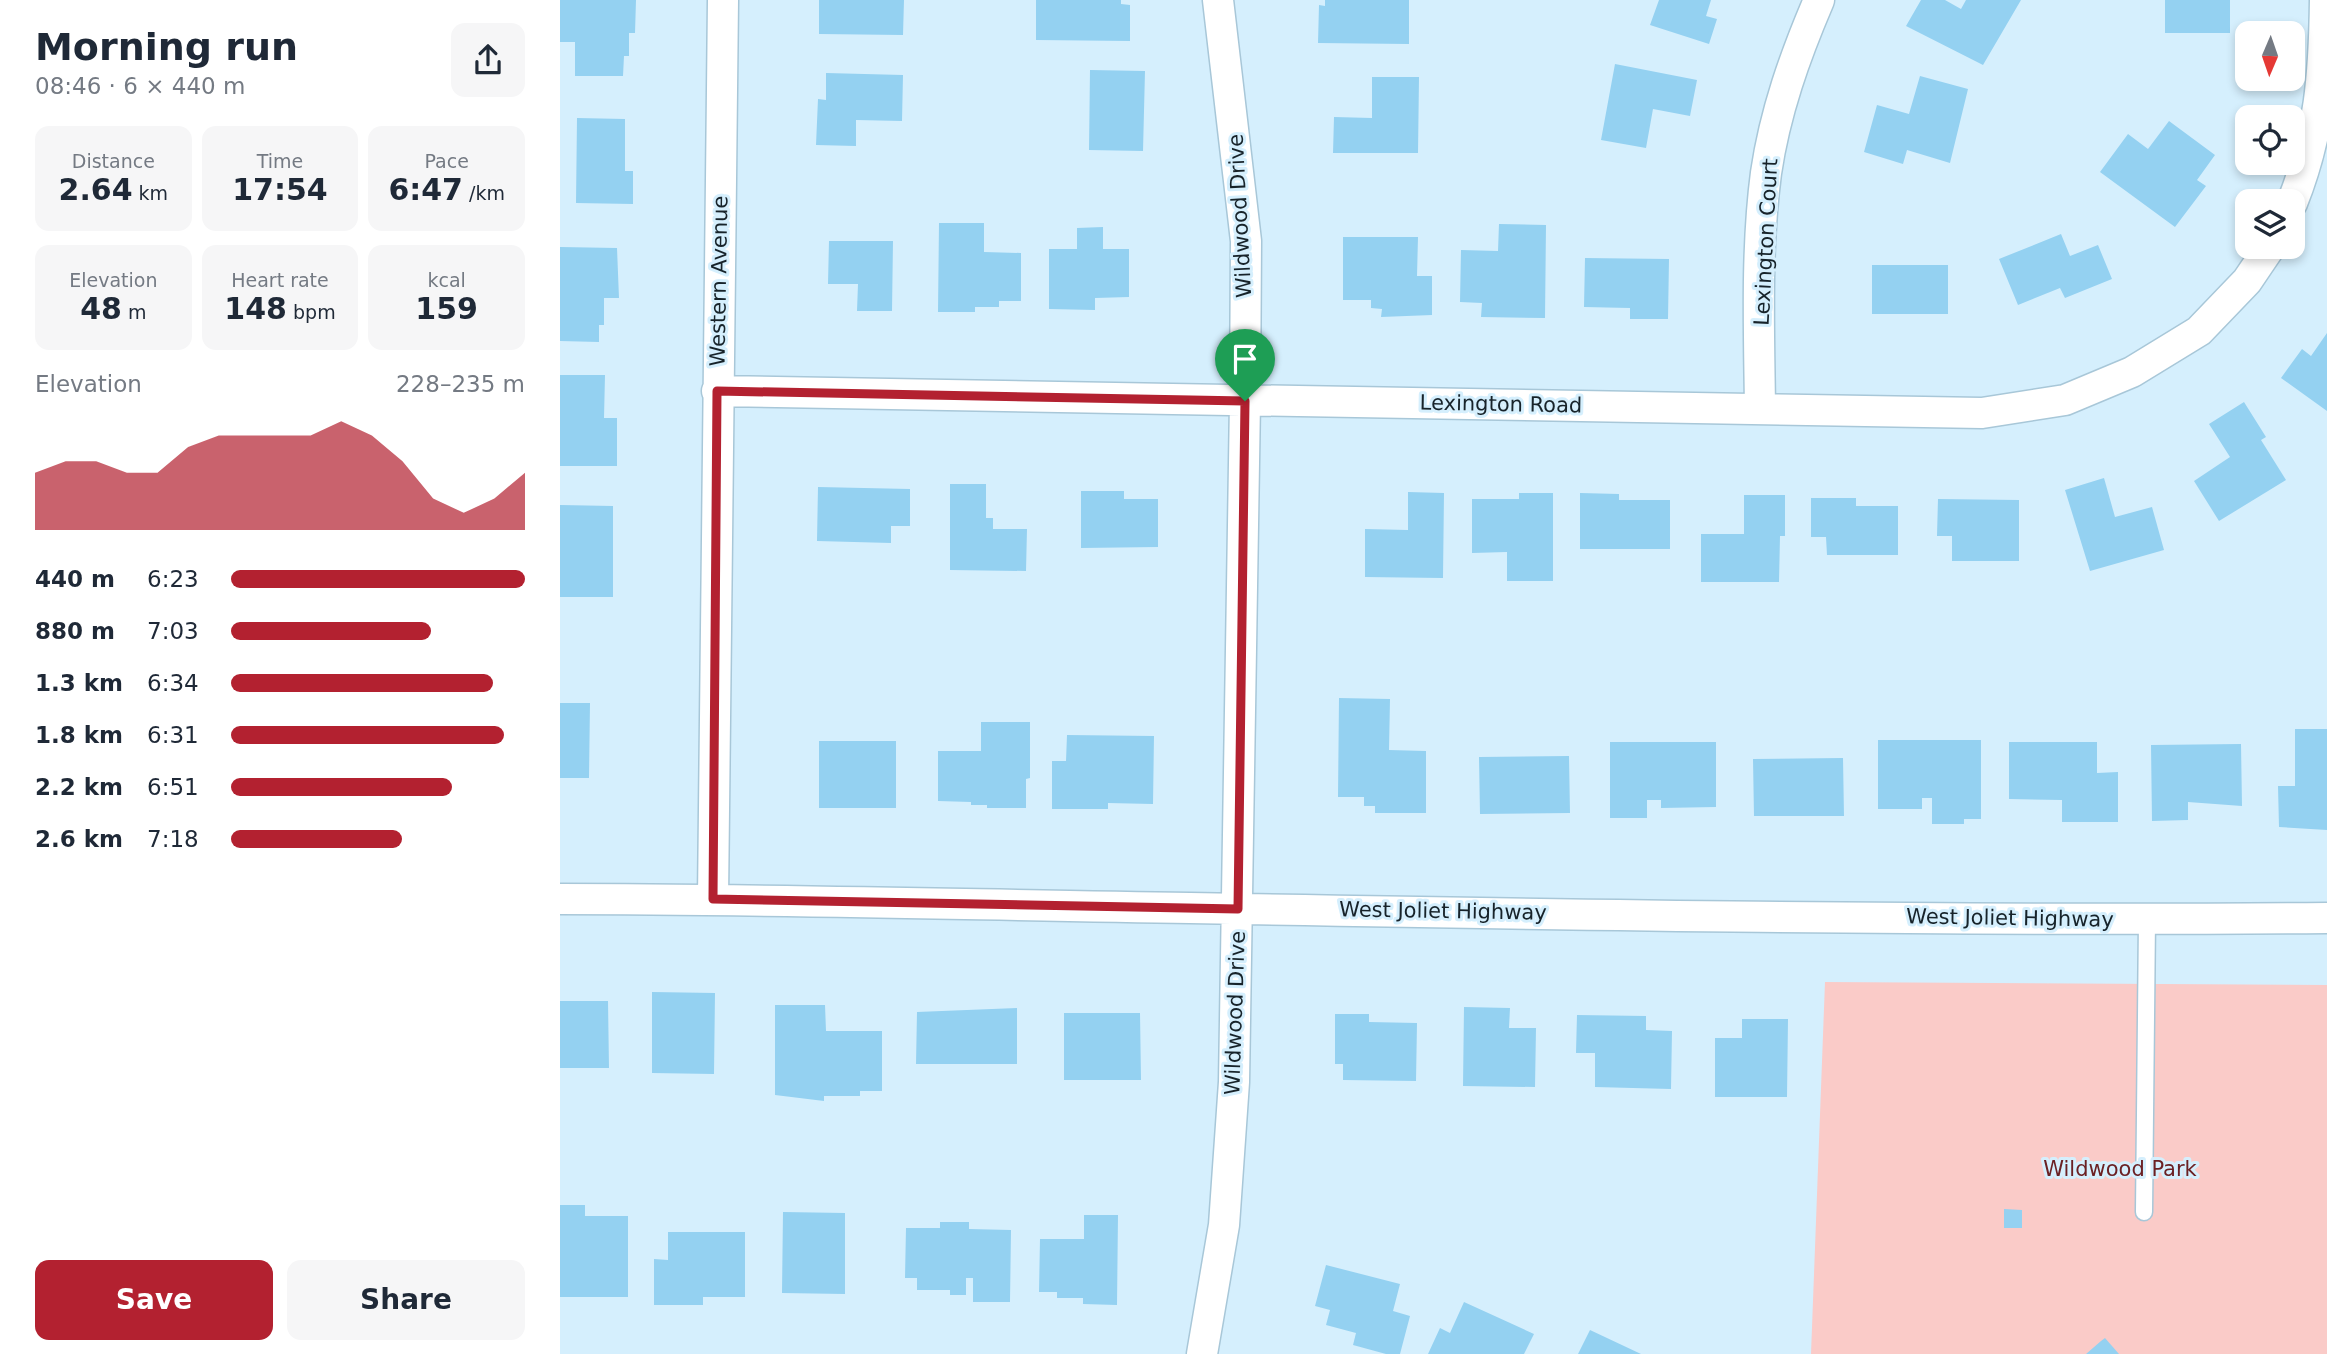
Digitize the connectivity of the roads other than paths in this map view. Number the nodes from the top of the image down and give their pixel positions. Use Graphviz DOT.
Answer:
graph roads {
  1 [pos="723,0"];
  2 [pos="1218,0"];
  3 [pos="1819,0"];
  4 [pos="2325,0"];
  5 [pos="2297,189"];
  6 [pos="2262,259"];
  7 [pos="717,391"];
  8 [pos="1245,401"];
  9 [pos="1760,407"];
  10 [pos="713,899"];
  11 [pos="560,900"];
  12 [pos="1238,909"];
  13 [pos="2327,918"];
  14 [pos="2147,919"];
  15 [pos="2144,1212"];
  16 [pos="1202,1354"];
  1 -- 7 [label="street, Western Avenue"];
  2 -- 8 [label="street, Wildwood Drive"];
  3 -- 9 [label="street, Lexington Court"];
  4 -- 5 [label="street"];
  6 -- 9 [label="street, Lexington Road"];
  7 -- 8 [label="street, Lexington Road"];
  7 -- 10 [label="street, Western Avenue"];
  8 -- 9 [label="street, Lexington Road"];
  8 -- 12 [label="street, Wildwood Drive"];
  10 -- 11 [label="street, West Joliet Highway"];
  10 -- 12 [label="street, West Joliet Highway"];
  12 -- 14 [label="street, West Joliet Highway"];
  12 -- 16 [label="street, Wildwood Drive"];
  13 -- 14 [label="street, West Joliet Highway"];
  14 -- 15 [label="lane"];
}
